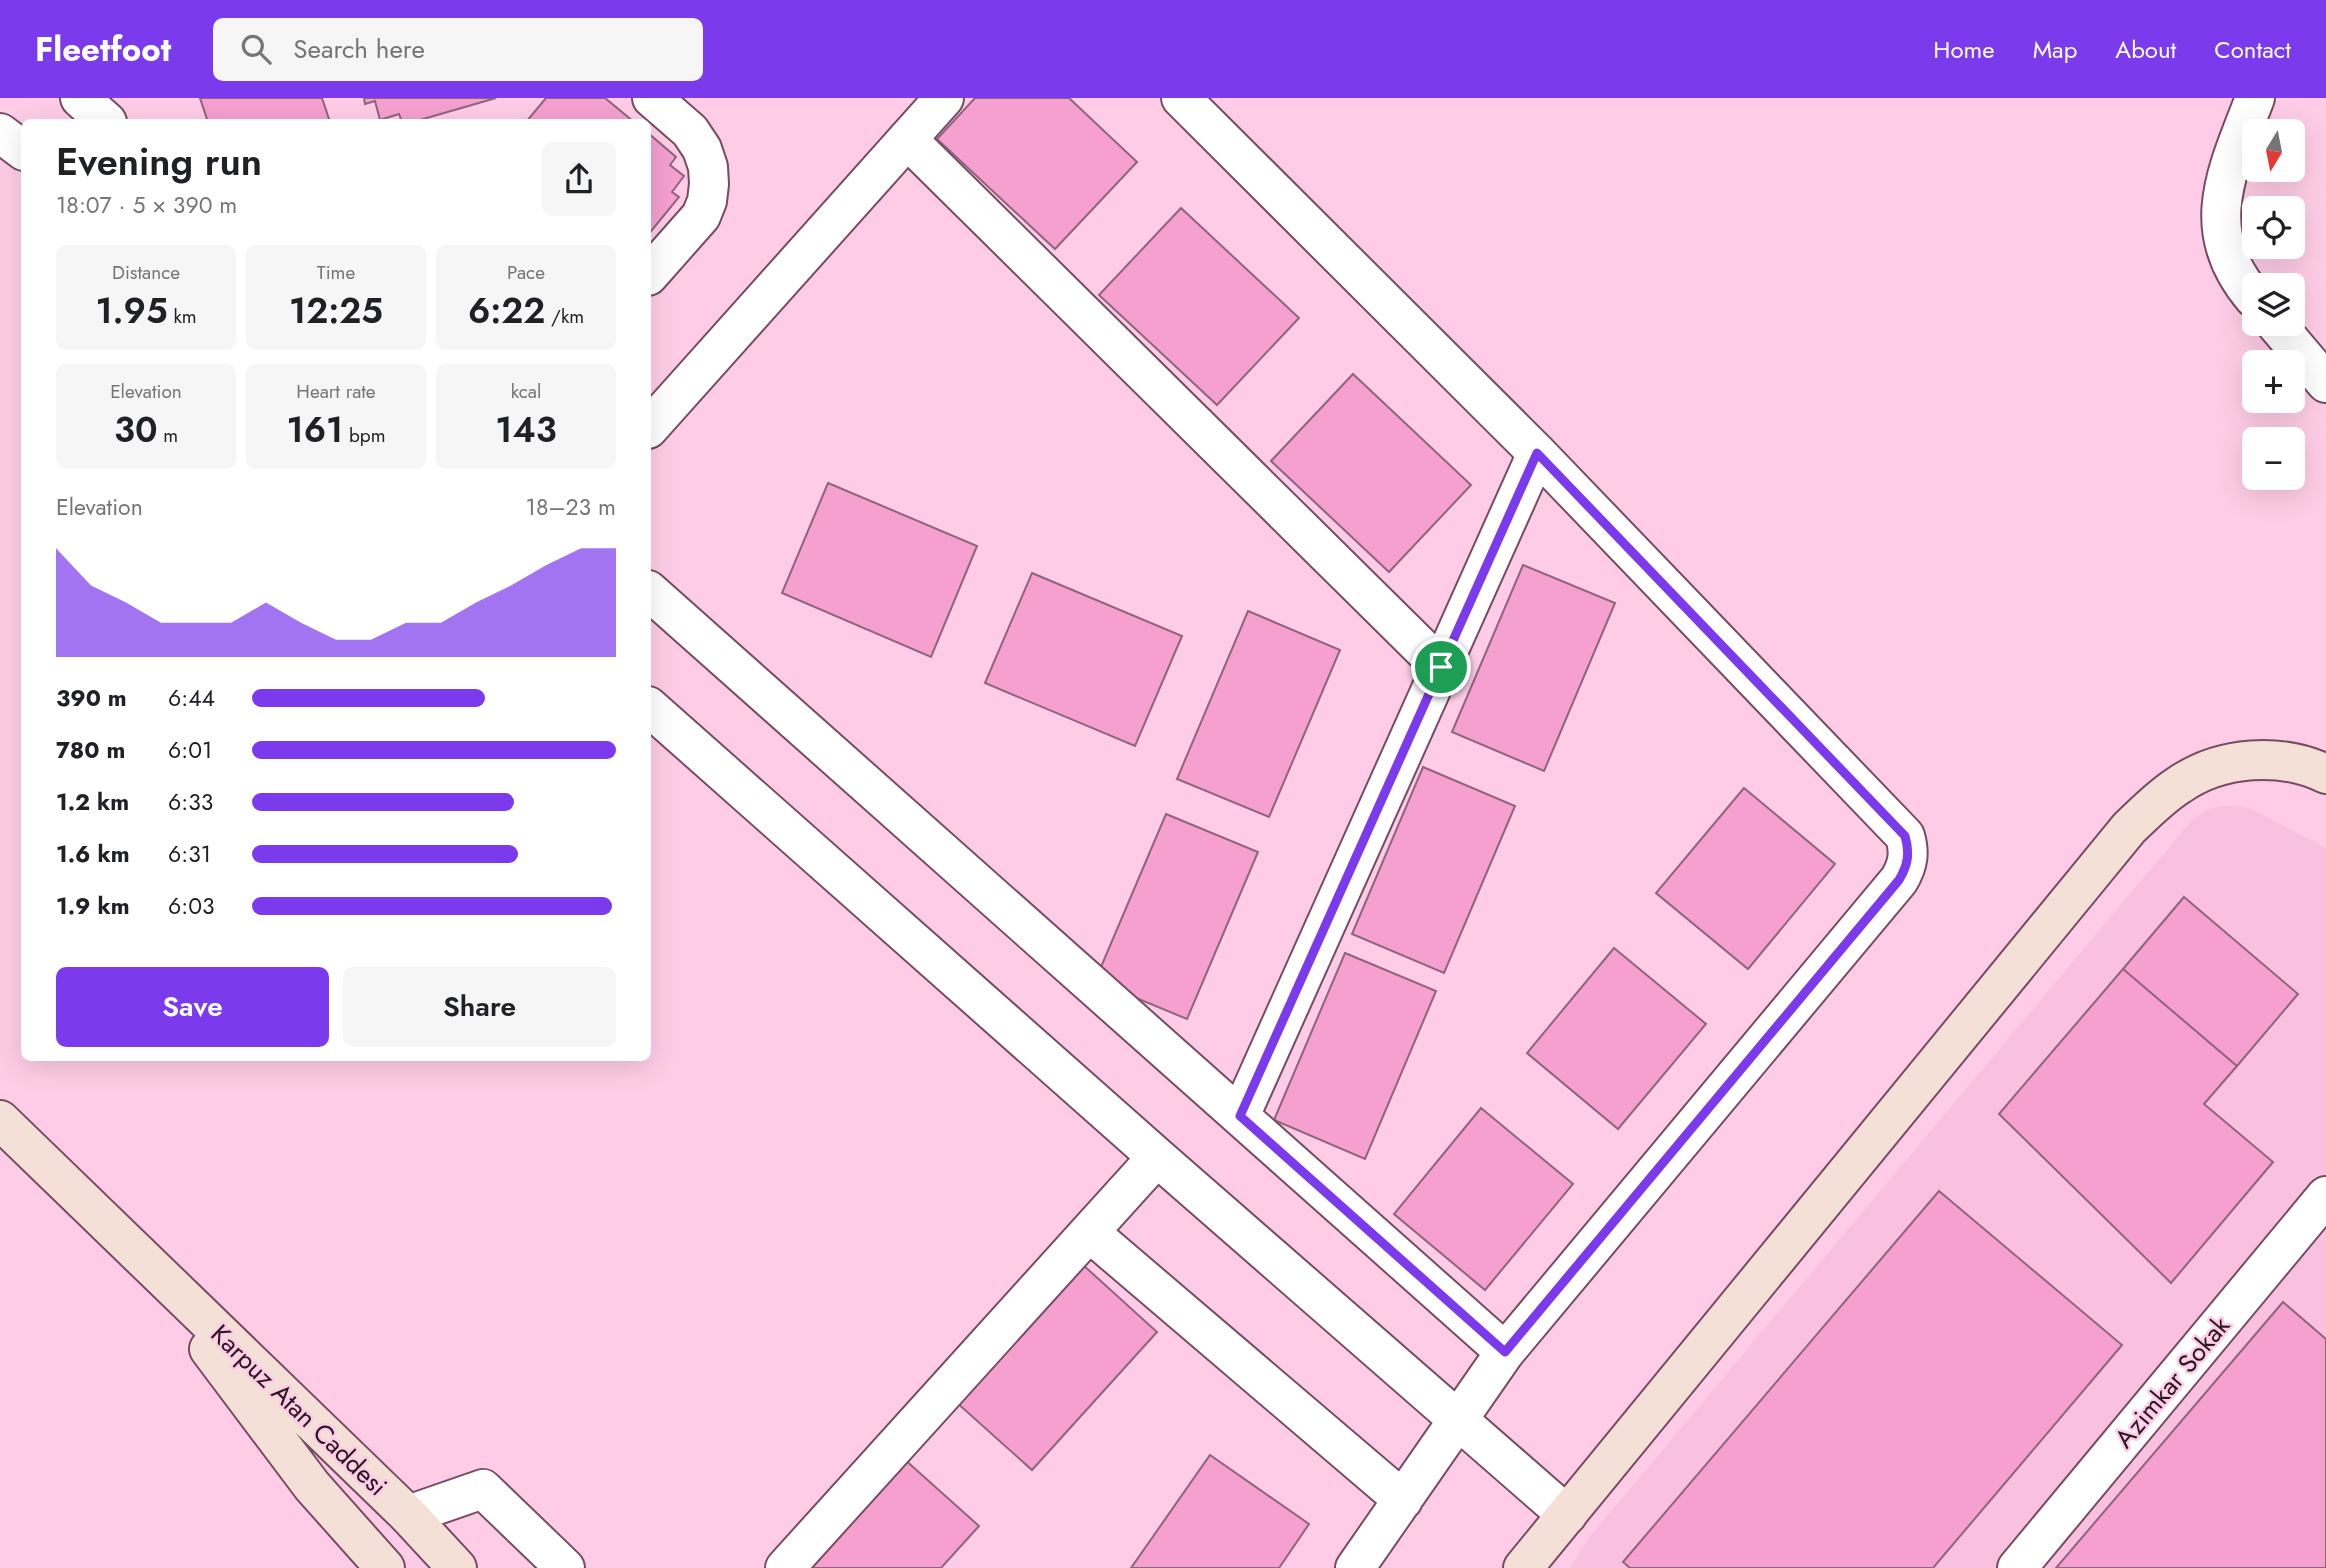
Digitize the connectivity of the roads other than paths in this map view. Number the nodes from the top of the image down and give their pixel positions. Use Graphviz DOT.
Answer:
graph roads {
  1 [pos="652,98"];
  2 [pos="944,98"];
  3 [pos="1181,98"];
  4 [pos="2255,98"];
  5 [pos="0,133"];
  6 [pos="907,139"];
  7 [pos="21,150"];
  8 [pos="651,273"];
  9 [pos="2242,283"];
  10 [pos="2286,336"];
  11 [pos="2326,383"];
  12 [pos="651,426"];
  13 [pos="1537,453"];
  14 [pos="651,593"];
  15 [pos="1441,667"];
  16 [pos="651,709"];
  17 [pos="2326,774"];
  18 [pos="1240,1116"];
  19 [pos="0,1120"];
  20 [pos="1157,1157"];
  21 [pos="2326,1196"];
  22 [pos="1089,1232"];
  23 [pos="138,1254"];
  24 [pos="1505,1352"];
  25 [pos="1458,1419"];
  26 [pos="1403,1500"];
  27 [pos="408,1515"];
  28 [pos="1566,1515"];
  29 [pos="386,1568"];
  30 [pos="457,1568"];
  31 [pos="565,1568"];
  32 [pos="785,1568"];
  33 [pos="1356,1568"];
  34 [pos="1523,1568"];
  35 [pos="2017,1568"];
  1 -- 8 [label="street"];
  2 -- 6 [label="street"];
  3 -- 13 [label="street"];
  4 -- 9 [label="street"];
  5 -- 7 [label="street"];
  6 -- 12 [label="street"];
  6 -- 15 [label="street"];
  10 -- 11 [label="street"];
  13 -- 15 [label="street"];
  13 -- 24 [label="street"];
  14 -- 18 [label="street"];
  15 -- 18 [label="street"];
  16 -- 20 [label="street"];
  17 -- 28 [label="street"];
  18 -- 24 [label="street"];
  19 -- 23 [label="street, Karpuz Atan Caddesi"];
  20 -- 22 [label="street"];
  20 -- 25 [label="street"];
  21 -- 35 [label="street, Azimkar Sokak"];
  22 -- 26 [label="street"];
  22 -- 32 [label="street"];
  23 -- 27 [label="street, Karpuz Atan Caddesi"];
  23 -- 29 [label="street, Karpuz Atan Caddesi"];
  24 -- 25 [label="street"];
  25 -- 26 [label="street"];
  25 -- 28 [label="street"];
  26 -- 33 [label="street"];
  27 -- 30 [label="street, Karpuz Atan Caddesi"];
  27 -- 31 [label="street"];
  28 -- 34 [label="street"];
}
